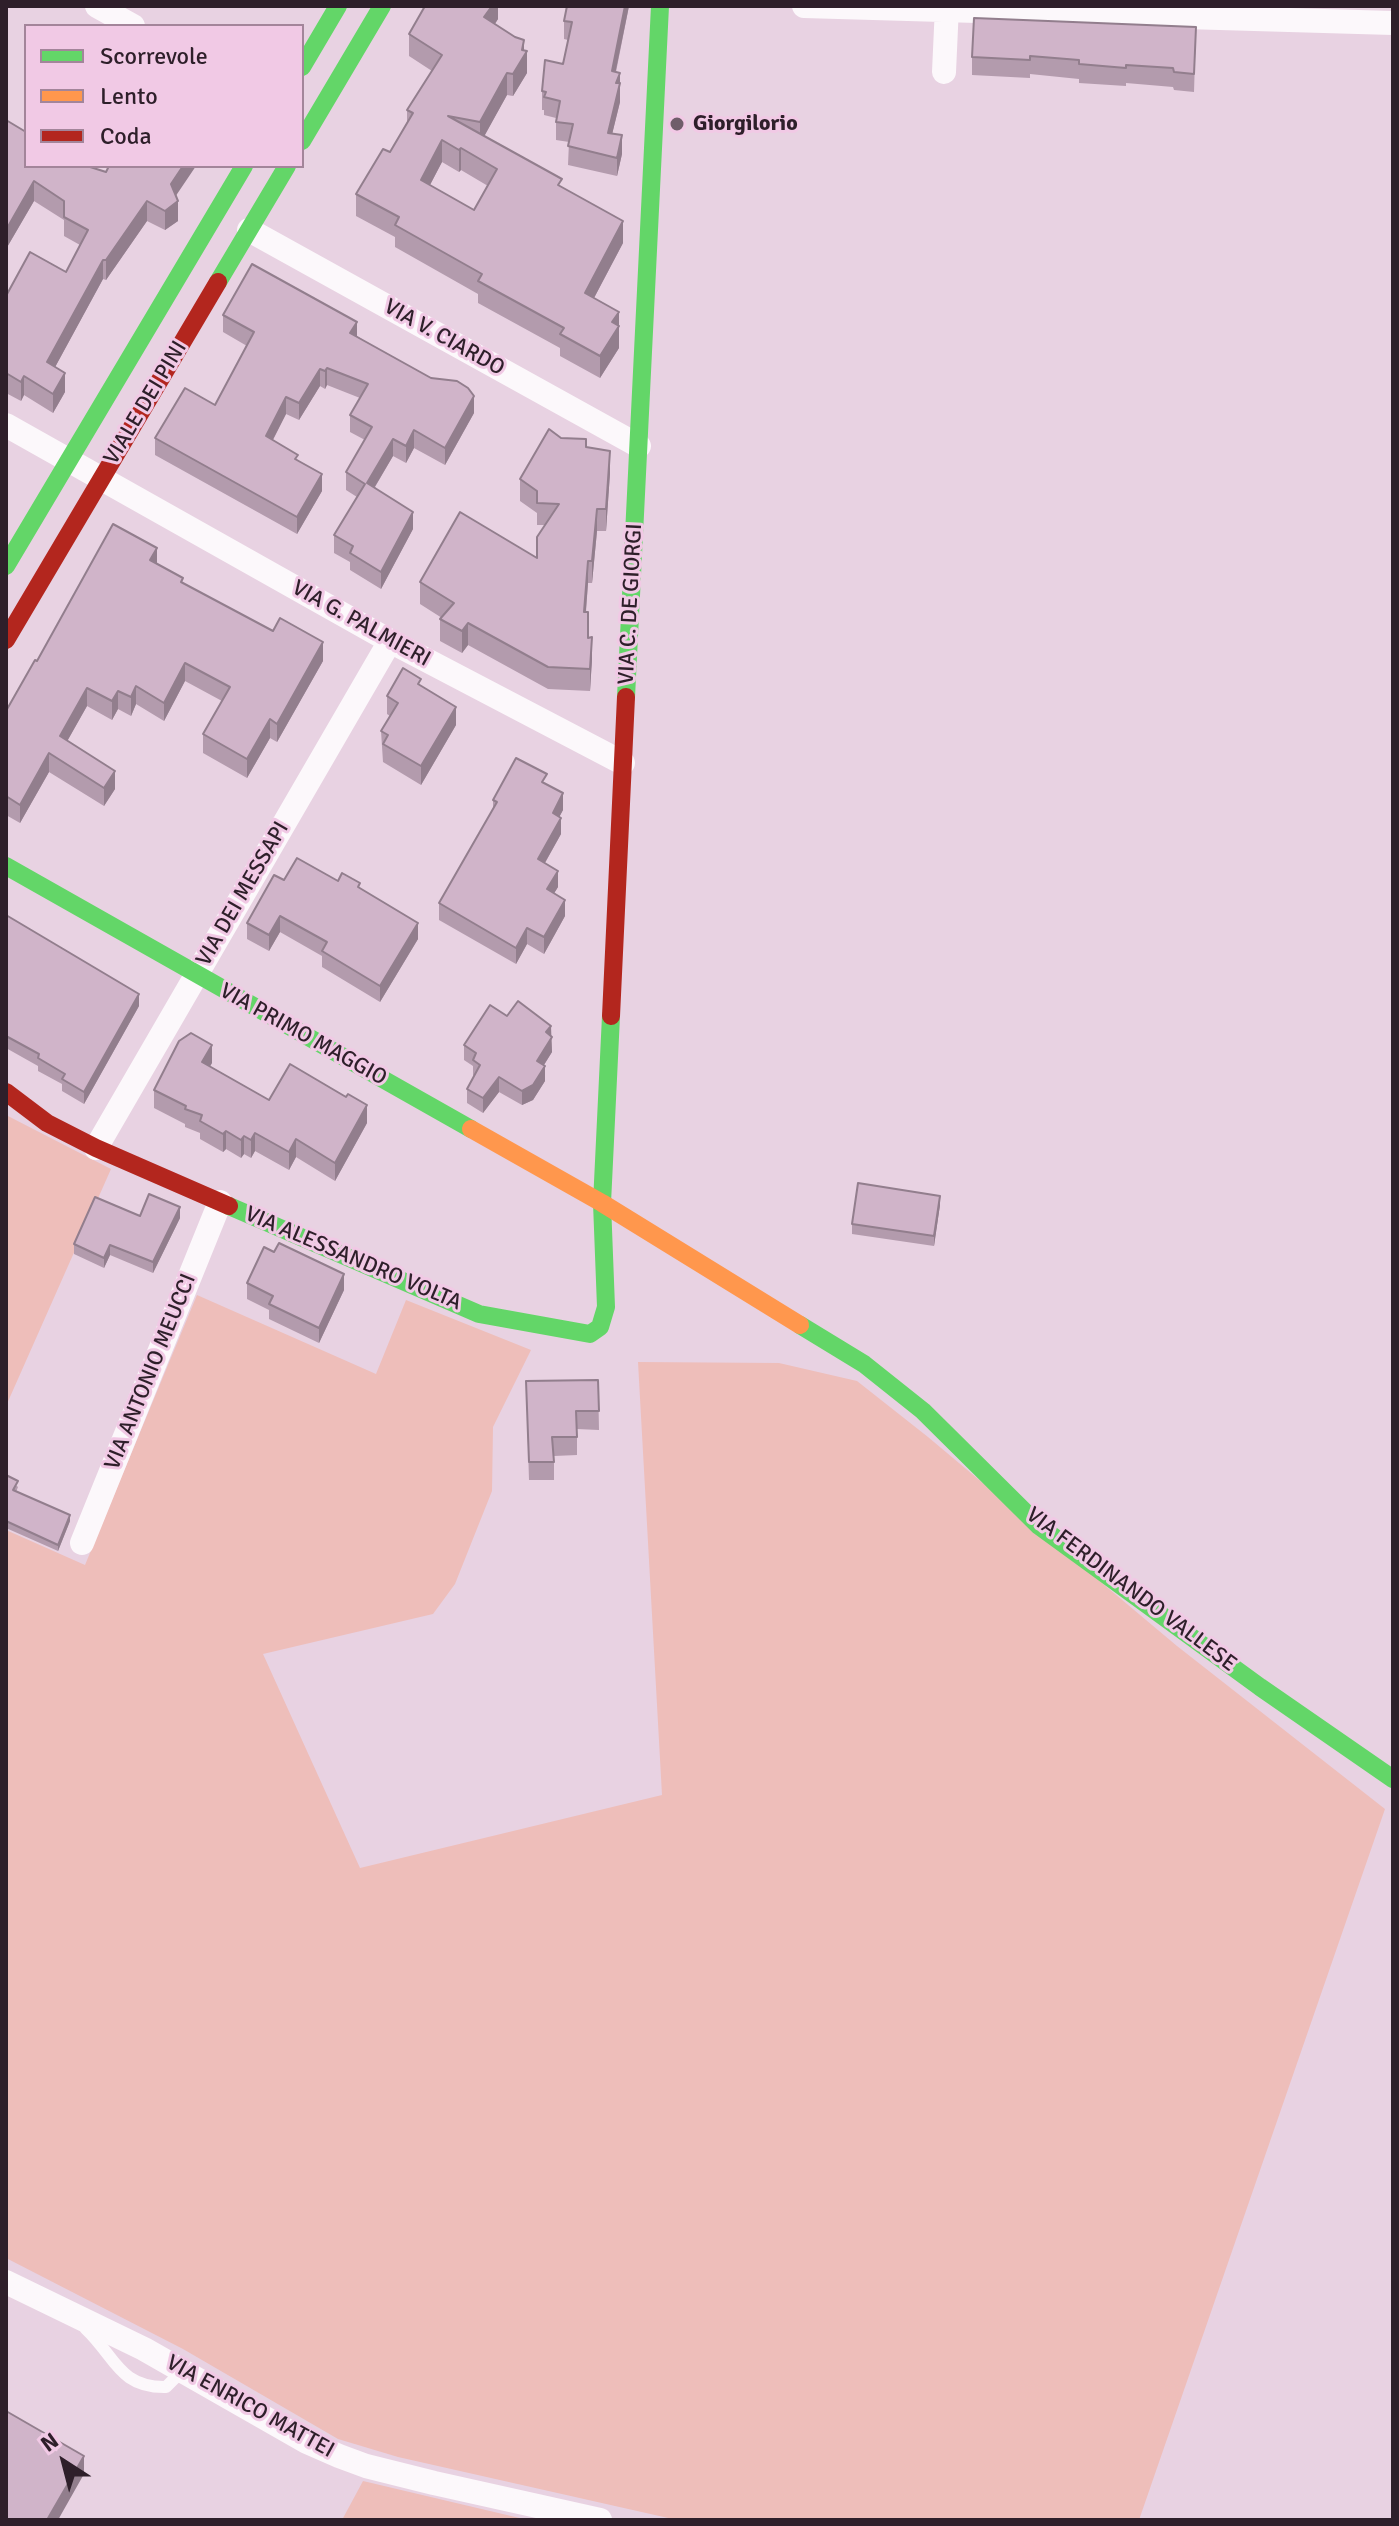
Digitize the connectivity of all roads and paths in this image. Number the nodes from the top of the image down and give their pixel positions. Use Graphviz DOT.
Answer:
graph roads {
  1 [pos="97,6"];
  2 [pos="338,6"];
  3 [pos="382,6"];
  4 [pos="660,6"];
  5 [pos="804,6"];
  6 [pos="947,8"];
  7 [pos="1344,14"];
  8 [pos="1393,23"];
  9 [pos="129,24"];
  10 [pos="304,64"];
  11 [pos="944,72"];
  12 [pos="305,130"];
  13 [pos="243,168"];
  14 [pos="286,168"];
  15 [pos="249,230"];
  16 [pos="6,425"];
  17 [pos="639,446"];
  18 [pos="69,461"];
  19 [pos="101,479"];
  20 [pos="6,566"];
  21 [pos="6,640"];
  22 [pos="390,641"];
  23 [pos="623,763"];
  24 [pos="6,866"];
  25 [pos="196,975"];
  26 [pos="6,1092"];
  27 [pos="96,1148"];
  28 [pos="220,1202"];
  29 [pos="602,1203"];
  30 [pos="82,1543"];
  31 [pos="1393,1779"];
  32 [pos="6,2282"];
  33 [pos="69,2313"];
  34 [pos="179,2369"];
  35 [pos="600,2520"];
  1 -- 9 [label="street"];
  2 -- 10 [label="street"];
  3 -- 12 [label="street"];
  4 -- 17 [label="street, VIA C. DE GIORGI"];
  5 -- 6 [label="street"];
  6 -- 7 [label="street"];
  6 -- 11 [label="street"];
  7 -- 8 [label="street"];
  13 -- 18 [label="street, VIALE DEI PINI"];
  14 -- 15 [label="street, VIALE DEI PINI"];
  15 -- 17 [label="street, VIA V. CIARDO"];
  15 -- 19 [label="street, VIALE DEI PINI"];
  16 -- 18 [label="street, VIA G. PALMIERI"];
  17 -- 23 [label="street, VIA C. DE GIORGI"];
  18 -- 19 [label="street, VIA G. PALMIERI"];
  18 -- 20 [label="street, VIALE DEI PINI"];
  19 -- 21 [label="street, VIALE DEI PINI"];
  19 -- 22 [label="street, VIA G. PALMIERI"];
  22 -- 23 [label="street, VIA G. PALMIERI"];
  22 -- 25 [label="street, VIA DEI MESSAPI"];
  23 -- 29 [label="street, VIA C. DE GIORGI"];
  24 -- 25 [label="street, VIA PRIMO MAGGIO"];
  25 -- 27 [label="street, VIA DEI MESSAPI"];
  25 -- 29 [label="street, VIA PRIMO MAGGIO"];
  26 -- 27 [label="street, VIA ALESSANDRO VOLTA"];
  27 -- 28 [label="street, VIA ALESSANDRO VOLTA"];
  28 -- 29 [label="street, VIA ALESSANDRO VOLTA"];
  28 -- 30 [label="street, VIA ANTONIO MEUCCI"];
  29 -- 31 [label="street, VIA FERDINANDO VALLESE"];
  32 -- 33 [label="street, VIA ENRICO MATTEI"];
  33 -- 34 [label="street, VIA ENRICO MATTEI"];
  33 -- 34 [label="lane"];
  34 -- 35 [label="street, VIA ENRICO MATTEI"];
}
